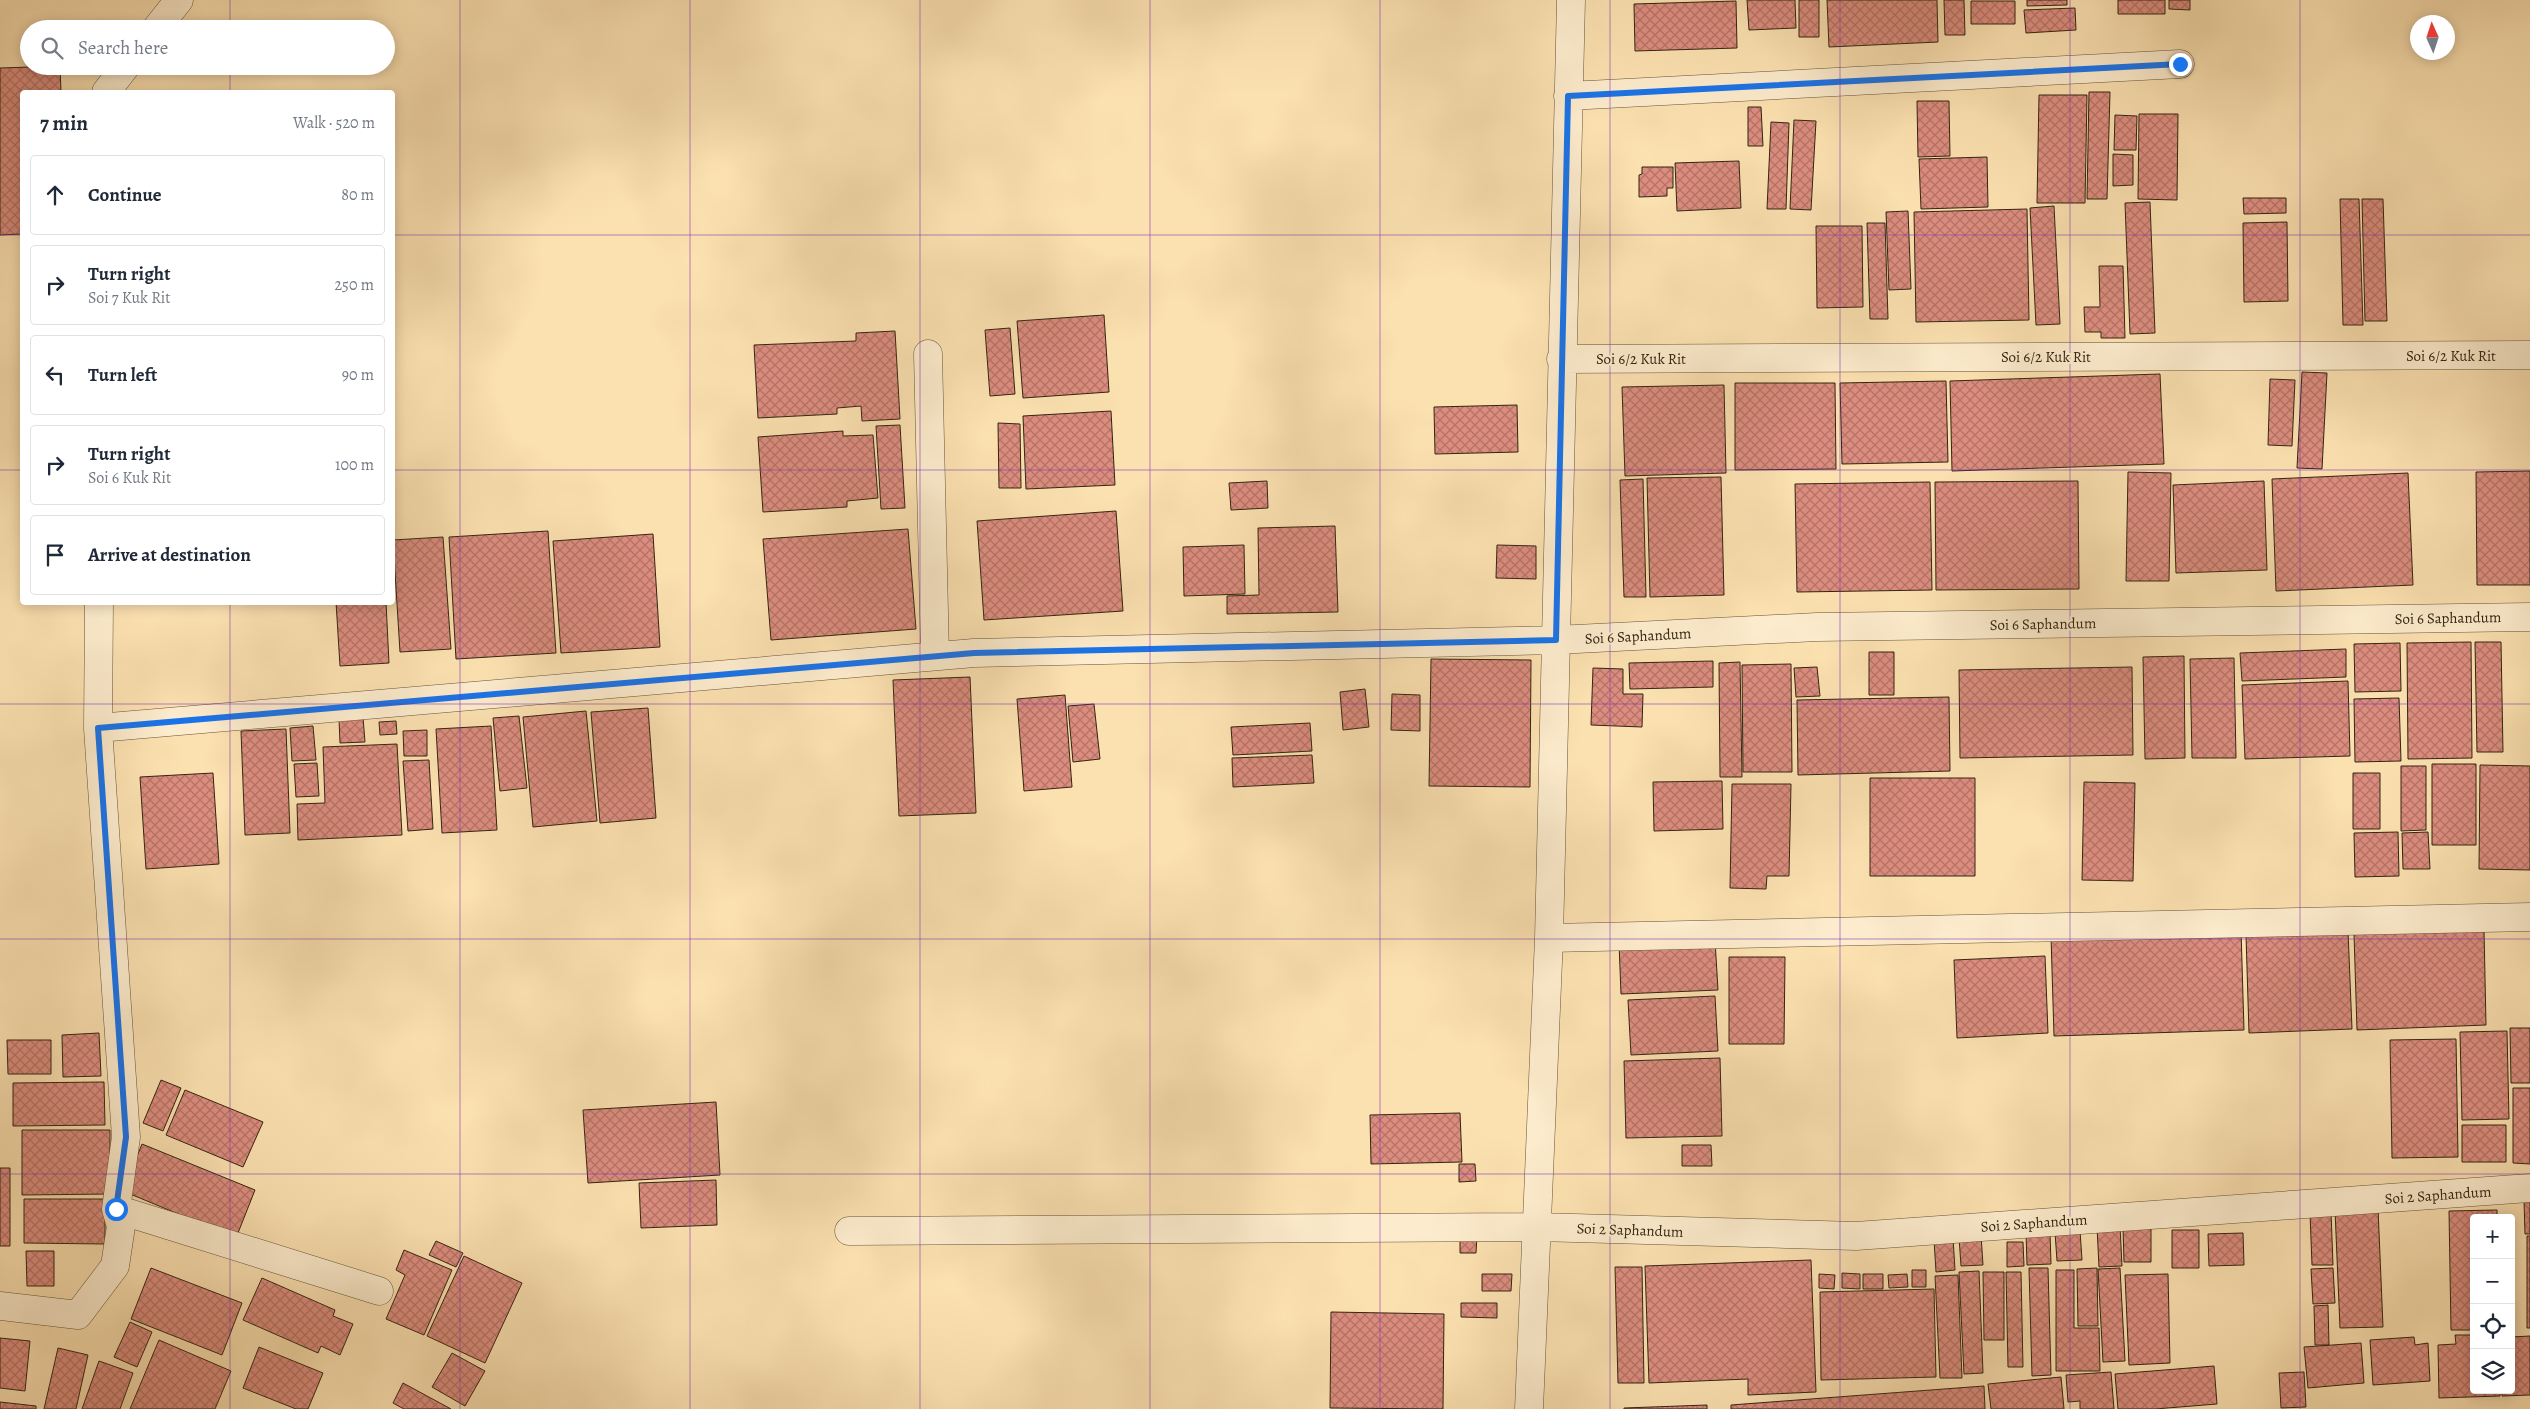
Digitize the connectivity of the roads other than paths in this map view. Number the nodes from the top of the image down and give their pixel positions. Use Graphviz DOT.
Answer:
graph roads {
  1 [pos="179,0"];
  2 [pos="1570,0"];
  3 [pos="163,20"];
  4 [pos="2180,64"];
  5 [pos="119,75"];
  6 [pos="108,90"];
  7 [pos="1568,96"];
  8 [pos="928,354"];
  9 [pos="2530,355"];
  10 [pos="1561,359"];
  11 [pos="99,605"];
  12 [pos="2530,617"];
  13 [pos="1556,640"];
  14 [pos="935,656"];
  15 [pos="98,728"];
  16 [pos="2530,917"];
  17 [pos="1549,938"];
  18 [pos="2530,1188"];
  19 [pos="116,1209"];
  20 [pos="1538,1227"];
  21 [pos="849,1231"];
  22 [pos="379,1291"];
  23 [pos="0,1306"];
  24 [pos="1529,1409"];
  1 -- 3 [label="street"];
  2 -- 7 [label="street"];
  4 -- 7 [label="street"];
  5 -- 6 [label="street"];
  7 -- 10 [label="street"];
  8 -- 14 [label="street"];
  9 -- 10 [label="street, Soi 6/2 Kuk Rit"];
  10 -- 13 [label="street"];
  11 -- 15 [label="street"];
  12 -- 13 [label="street, Soi 6 Saphandum"];
  13 -- 14 [label="street, Soi 6 Saphandum"];
  13 -- 17 [label="street"];
  14 -- 15 [label="street, Soi 6 Saphandum"];
  15 -- 19 [label="street"];
  16 -- 17 [label="street"];
  17 -- 20 [label="street"];
  18 -- 20 [label="street, Soi 2 Saphandum"];
  19 -- 22 [label="street"];
  19 -- 23 [label="street"];
  20 -- 21 [label="street, Soi 2 Saphandum"];
  20 -- 24 [label="street"];
}
